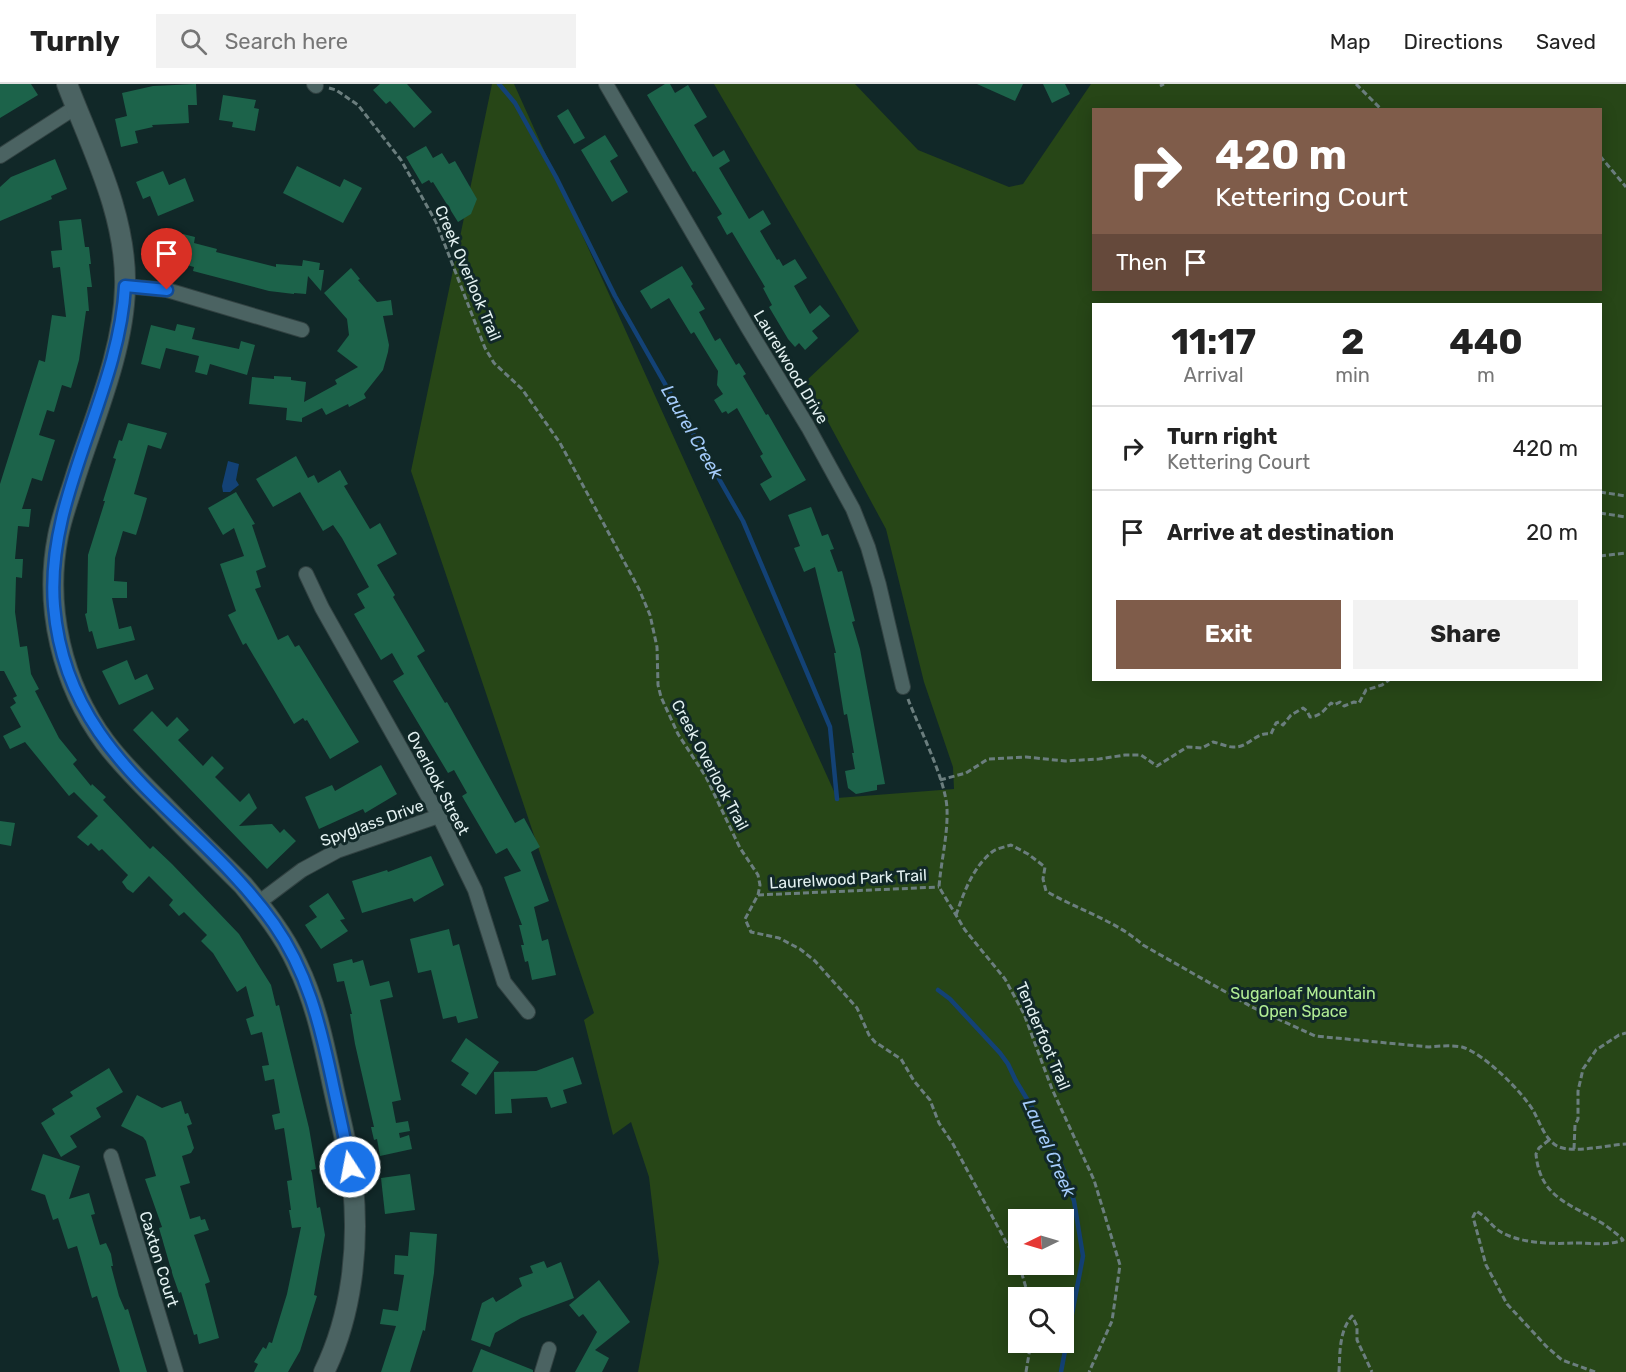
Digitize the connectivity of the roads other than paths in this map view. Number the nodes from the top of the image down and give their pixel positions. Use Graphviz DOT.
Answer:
graph roads {
  1 [pos="68,84"];
  2 [pos="606,84"];
  3 [pos="76,107"];
  4 [pos="0,156"];
  5 [pos="125,286"];
  6 [pos="302,330"];
  7 [pos="306,574"];
  8 [pos="903,687"];
  9 [pos="439,816"];
  10 [pos="258,903"];
  11 [pos="528,1012"];
  12 [pos="111,1156"];
  13 [pos="549,1349"];
  14 [pos="176,1372"];
  15 [pos="324,1372"];
  16 [pos="542,1372"];
  1 -- 3 [label="main road"];
  2 -- 8 [label="street, Laurelwood Drive"];
  3 -- 4 [label="street"];
  3 -- 5 [label="main road"];
  5 -- 6 [label="street"];
  5 -- 10 [label="main road"];
  7 -- 9 [label="street, Overlook Street"];
  9 -- 10 [label="street, Spyglass Drive"];
  9 -- 11 [label="street, Overlook Street"];
  10 -- 15 [label="main road"];
  12 -- 14 [label="street, Caxton Court"];
  13 -- 16 [label="street"];
}
